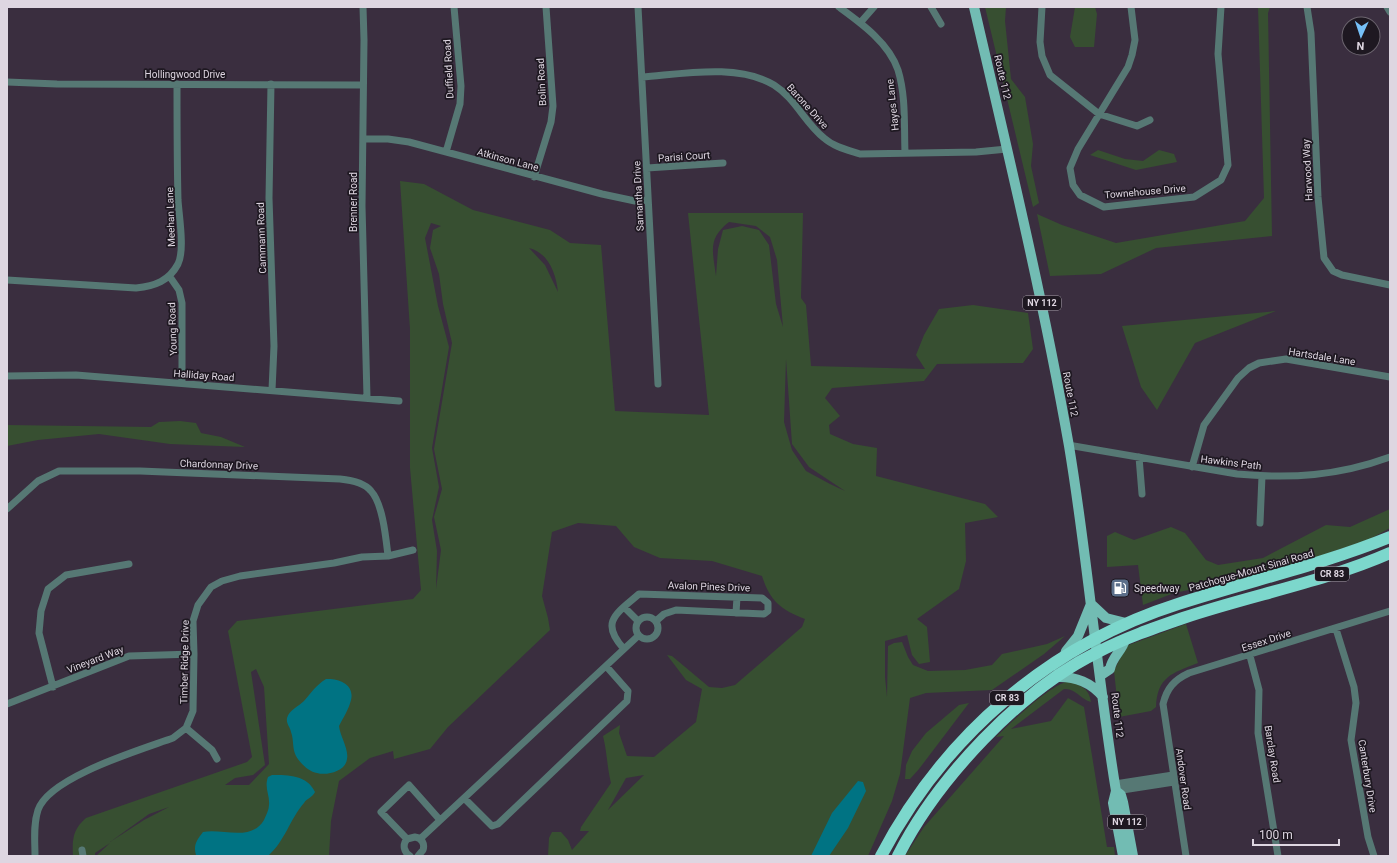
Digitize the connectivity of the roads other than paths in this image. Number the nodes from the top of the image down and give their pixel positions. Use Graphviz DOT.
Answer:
graph roads {
  1 [pos="363,7"];
  2 [pos="454,7"];
  3 [pos="546,7"];
  4 [pos="638,7"];
  5 [pos="840,7"];
  6 [pos="874,7"];
  7 [pos="931,7"];
  8 [pos="974,7"];
  9 [pos="1042,7"];
  10 [pos="1131,7"];
  11 [pos="1221,7"];
  12 [pos="1307,7"];
  13 [pos="1387,7"];
  14 [pos="1390,12"];
  15 [pos="860,23"];
  16 [pos="942,24"];
  17 [pos="642,77"];
  18 [pos="7,82"];
  19 [pos="177,84"];
  20 [pos="271,84"];
  21 [pos="363,85"];
  22 [pos="1099,114"];
  23 [pos="1150,120"];
  24 [pos="363,139"];
  25 [pos="1007,149"];
  26 [pos="446,152"];
  27 [pos="905,153"];
  28 [pos="723,163"];
  29 [pos="647,168"];
  30 [pos="534,177"];
  31 [pos="648,200"];
  32 [pos="170,277"];
  33 [pos="7,280"];
  34 [pos="1390,285"];
  35 [pos="7,376"];
  36 [pos="1390,377"];
  37 [pos="182,382"];
  38 [pos="658,384"];
  39 [pos="272,390"];
  40 [pos="367,397"];
  41 [pos="399,401"];
  42 [pos="1068,445"];
  43 [pos="1139,457"];
  44 [pos="1390,458"];
  45 [pos="1192,467"];
  46 [pos="1262,476"];
  47 [pos="1142,494"];
  48 [pos="7,509"];
  49 [pos="1260,523"];
  50 [pos="1390,538"];
  51 [pos="413,550"];
  52 [pos="1390,553"];
  53 [pos="388,556"];
  54 [pos="129,564"];
  55 [pos="737,597"];
  56 [pos="1091,604"];
  57 [pos="625,608"];
  58 [pos="1390,611"];
  59 [pos="736,613"];
  60 [pos="638,621"];
  61 [pos="656,621"];
  62 [pos="1126,623"];
  63 [pos="1336,628"];
  64 [pos="638,636"];
  65 [pos="1096,638"];
  66 [pos="1125,640"];
  67 [pos="624,649"];
  68 [pos="1098,652"];
  69 [pos="194,654"];
  70 [pos="1065,655"];
  71 [pos="1250,656"];
  72 [pos="606,666"];
  73 [pos="1101,675"];
  74 [pos="1057,677"];
  75 [pos="53,687"];
  76 [pos="1103,697"];
  77 [pos="7,704"];
  78 [pos="1163,704"];
  79 [pos="186,728"];
  80 [pos="217,759"];
  81 [pos="1173,778"];
  82 [pos="1116,788"];
  83 [pos="464,799"];
  84 [pos="916,799"];
  85 [pos="928,806"];
  86 [pos="440,820"];
  87 [pos="407,839"];
  88 [pos="420,839"];
  89 [pos="421,855"];
  90 [pos="36,856"];
  91 [pos="410,856"];
  92 [pos="881,856"];
  93 [pos="898,856"];
  94 [pos="1123,856"];
  95 [pos="1133,856"];
  96 [pos="1186,856"];
  97 [pos="1278,856"];
  98 [pos="1374,856"];
  1 -- 21 [label="street, Brenner Road"];
  2 -- 26 [label="street, Duffield Road"];
  3 -- 30 [label="street, Bolin Road"];
  4 -- 17 [label="street, Samantha Drive"];
  5 -- 15 [label="street, Hayes Lane"];
  6 -- 15 [label="street"];
  7 -- 16 [label="street"];
  8 -- 25 [label="main road, Route 112 / NY 112"];
  9 -- 22 [label="street"];
  10 -- 22 [label="street, Townehouse Drive"];
  11 -- 22 [label="street, Townehouse Drive"];
  12 -- 34 [label="street, Harwood Way"];
  13 -- 14 [label="street"];
  15 -- 27 [label="street, Hayes Lane"];
  17 -- 27 [label="street, Barone Drive"];
  17 -- 29 [label="street, Samantha Drive"];
  18 -- 19 [label="street, Hollingwood Drive"];
  19 -- 20 [label="street, Hollingwood Drive"];
  19 -- 32 [label="street, Meehan Lane"];
  20 -- 21 [label="street, Hollingwood Drive"];
  20 -- 39 [label="street, Cammann Road"];
  21 -- 24 [label="street, Brenner Road"];
  22 -- 23 [label="street"];
  24 -- 26 [label="street, Atkinson Lane"];
  24 -- 40 [label="street, Brenner Road"];
  25 -- 27 [label="street, Barone Drive"];
  25 -- 42 [label="main road, Route 112 / NY 112"];
  26 -- 30 [label="street, Atkinson Lane"];
  28 -- 29 [label="street, Parisi Court"];
  29 -- 31 [label="street, Samantha Drive"];
  30 -- 31 [label="street, Atkinson Lane"];
  31 -- 38 [label="street, Samantha Drive"];
  32 -- 33 [label="street"];
  32 -- 37 [label="street, Young Road"];
  35 -- 37 [label="street, Halliday Road"];
  36 -- 45 [label="street, Hartsdale Lane"];
  37 -- 39 [label="street, Halliday Road"];
  39 -- 40 [label="street, Halliday Road"];
  40 -- 41 [label="street, Halliday Road"];
  42 -- 43 [label="street, Hawkins Path"];
  42 -- 56 [label="main road, Route 112 / NY 112"];
  43 -- 45 [label="street, Hawkins Path"];
  43 -- 47 [label="street"];
  44 -- 46 [label="street, Hawkins Path"];
  45 -- 46 [label="street, Hawkins Path"];
  46 -- 49 [label="street"];
  48 -- 53 [label="street, Chardonnay Drive"];
  50 -- 62 [label="highway, Patchogue-Mount Sinai Road / CR 83"];
  51 -- 53 [label="street, Timber Ridge Drive"];
  52 -- 66 [label="highway, CR 83"];
  53 -- 69 [label="street, Timber Ridge Drive"];
  54 -- 75 [label="street"];
  55 -- 57 [label="street, Avalon Pines Drive"];
  55 -- 59 [label="street"];
  55 -- 59 [label="street, Avalon Pines Drive"];
  56 -- 62 [label="main road"];
  56 -- 65 [label="main road, Route 112 / NY 112"];
  56 -- 70 [label="main road"];
  57 -- 60 [label="street"];
  57 -- 67 [label="street, Avalon Pines Drive"];
  58 -- 63 [label="street, Essex Drive"];
  59 -- 61 [label="street, Avalon Pines Drive"];
  60 -- 61 [label="street"];
  60 -- 64 [label="street"];
  61 -- 64 [label="street"];
  62 -- 65 [label="highway, Patchogue-Mount Sinai Road / CR 83"];
  63 -- 71 [label="street, Essex Drive"];
  63 -- 98 [label="street, Canterbury Drive"];
  64 -- 67 [label="street"];
  65 -- 68 [label="main road, Route 112 / NY 112"];
  65 -- 70 [label="highway, Patchogue-Mount Sinai Road / CR 83"];
  66 -- 68 [label="highway, CR 83"];
  66 -- 73 [label="main road"];
  67 -- 72 [label="street"];
  68 -- 73 [label="main road, Route 112 / NY 112"];
  68 -- 74 [label="highway, CR 83"];
  69 -- 75 [label="street, Vineyard Way"];
  69 -- 79 [label="street, Timber Ridge Drive"];
  70 -- 84 [label="highway, Patchogue-Mount Sinai Road / CR 83"];
  71 -- 78 [label="street, Essex Drive"];
  71 -- 97 [label="street, Barclay Road"];
  72 -- 83 [label="street"];
  72 -- 83 [label="street"];
  73 -- 76 [label="main road, Route 112 / NY 112"];
  74 -- 76 [label="main road"];
  74 -- 85 [label="highway, CR 83"];
  75 -- 77 [label="street, Vineyard Way"];
  76 -- 82 [label="main road, Route 112 / NY 112"];
  78 -- 81 [label="street, Andover Road"];
  79 -- 80 [label="street"];
  79 -- 90 [label="street"];
  81 -- 82 [label="street"];
  81 -- 96 [label="street, Andover Road"];
  82 -- 94 [label="main road, Route 112 / NY 112"];
  82 -- 95 [label="main road, Route 112 / NY 112"];
  83 -- 86 [label="street"];
  84 -- 85 [label="highway"];
  84 -- 92 [label="highway, Patchogue-Mount Sinai Road / CR 83"];
  85 -- 93 [label="highway, CR 83"];
  86 -- 87 [label="street"];
  86 -- 88 [label="street"];
  87 -- 88 [label="street"];
  87 -- 91 [label="street"];
  88 -- 89 [label="street"];
}
